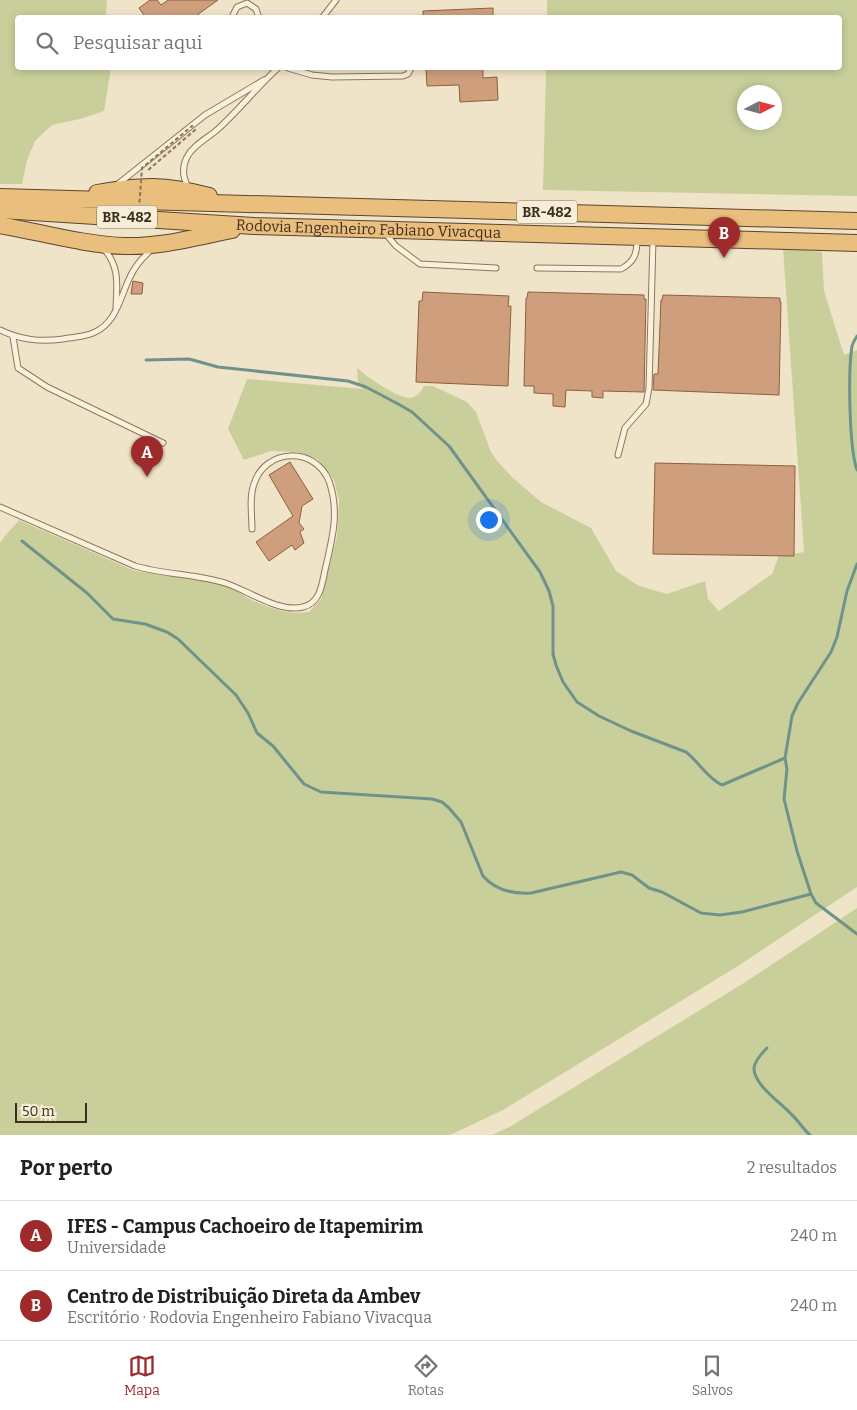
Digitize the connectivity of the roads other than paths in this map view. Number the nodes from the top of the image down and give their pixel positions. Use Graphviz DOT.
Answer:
graph roads {
  1 [pos="336,0"];
  2 [pos="232,15"];
  3 [pos="258,15"];
  4 [pos="324,15"];
  5 [pos="276,70"];
  6 [pos="295,70"];
  7 [pos="410,70"];
  8 [pos="264,80"];
  9 [pos="111,190"];
  10 [pos="192,192"];
  11 [pos="0,197"];
  12 [pos="63,199"];
  13 [pos="237,204"];
  14 [pos="0,210"];
  15 [pos="857,221"];
  16 [pos="0,224"];
  17 [pos="254,226"];
  18 [pos="381,229"];
  19 [pos="645,237"];
  20 [pos="98,243"];
  21 [pos="857,243"];
  22 [pos="159,244"];
  23 [pos="496,268"];
  24 [pos="538,268"];
  25 [pos="116,311"];
  26 [pos="0,330"];
  27 [pos="13,337"];
  28 [pos="163,443"];
  29 [pos="618,455"];
  30 [pos="0,507"];
  31 [pos="252,529"];
  1 -- 4 [label="lane"];
  2 -- 3 [label="lane"];
  5 -- 8 [label="lane"];
  6 -- 7 [label="lane"];
  8 -- 9 [label="lane"];
  8 -- 10 [label="lane"];
  9 -- 10 [label="highway"];
  9 -- 12 [label="highway"];
  10 -- 13 [label="highway"];
  11 -- 12 [label="highway, Rodovia Engenheiro Fabiano Vivacqua / BR-482"];
  12 -- 13 [label="highway, Rodovia Engenheiro Fabiano Vivacqua / BR-482"];
  13 -- 15 [label="highway, Rodovia Engenheiro Fabiano Vivacqua / BR-482"];
  14 -- 17 [label="highway, Rodovia Engenheiro Fabiano Vivacqua / BR-482"];
  16 -- 20 [label="highway"];
  17 -- 18 [label="highway, Rodovia Engenheiro Fabiano Vivacqua / BR-482"];
  17 -- 22 [label="highway"];
  18 -- 19 [label="highway, Rodovia Engenheiro Fabiano Vivacqua / BR-482"];
  18 -- 23 [label="lane"];
  19 -- 21 [label="highway, Rodovia Engenheiro Fabiano Vivacqua / BR-482"];
  19 -- 24 [label="lane"];
  19 -- 29 [label="lane"];
  20 -- 22 [label="highway"];
  20 -- 25 [label="lane"];
  22 -- 25 [label="lane"];
  25 -- 27 [label="lane"];
  26 -- 27 [label="lane"];
  27 -- 28 [label="lane"];
  30 -- 31 [label="lane"];
}
